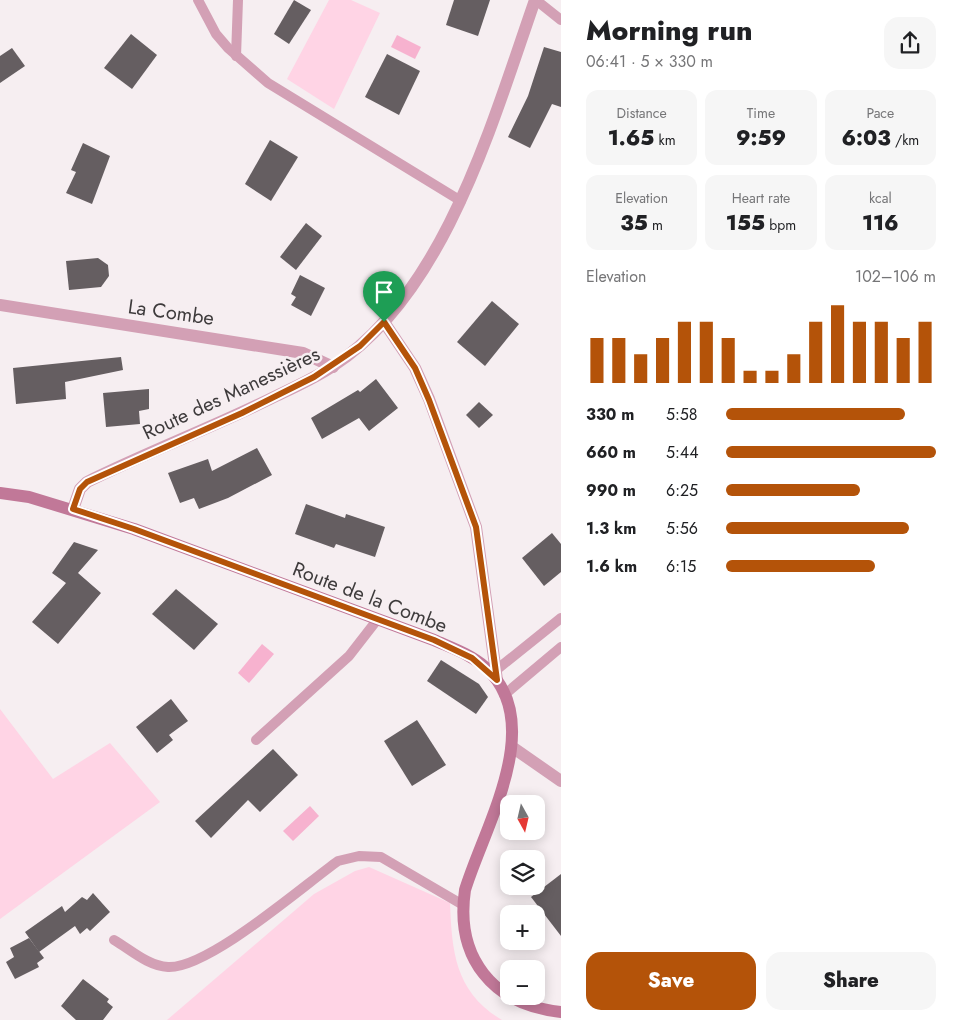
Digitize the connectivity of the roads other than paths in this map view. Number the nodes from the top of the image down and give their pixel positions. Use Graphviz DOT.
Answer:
graph roads {
  1 [pos="198,0"];
  2 [pos="238,0"];
  3 [pos="536,0"];
  4 [pos="561,20"];
  5 [pos="236,56"];
  6 [pos="461,201"];
  7 [pos="0,305"];
  8 [pos="384,322"];
  9 [pos="333,366"];
  10 [pos="3,491"];
  11 [pos="73,509"];
  12 [pos="561,618"];
  13 [pos="378,620"];
  14 [pos="561,647"];
  15 [pos="496,676"];
  16 [pos="504,695"];
  17 [pos="256,740"];
  18 [pos="512,747"];
  19 [pos="561,781"];
  20 [pos="463,905"];
  21 [pos="114,940"];
  22 [pos="561,1012"];
  1 -- 5 [label="lane"];
  2 -- 5 [label="lane"];
  3 -- 4 [label="lane"];
  3 -- 6 [label="street, Route des Manessières"];
  5 -- 6 [label="lane"];
  6 -- 8 [label="street, Route des Manessières"];
  7 -- 9 [label="street, La Combe"];
  8 -- 9 [label="street, Route des Manessières"];
  8 -- 15 [label="street"];
  9 -- 11 [label="street, Route des Manessières"];
  10 -- 11 [label="street, Route de la Combe"];
  11 -- 13 [label="street, Route de la Combe"];
  12 -- 15 [label="lane"];
  13 -- 15 [label="street, Route de la Combe"];
  13 -- 17 [label="lane"];
  14 -- 16 [label="lane"];
  15 -- 16 [label="street, Route de la Combe"];
  16 -- 18 [label="street, Route de la Combe"];
  18 -- 19 [label="street"];
  18 -- 20 [label="street, Route de la Combe"];
  20 -- 21 [label="lane"];
  20 -- 22 [label="street, Route de la Combe"];
}
